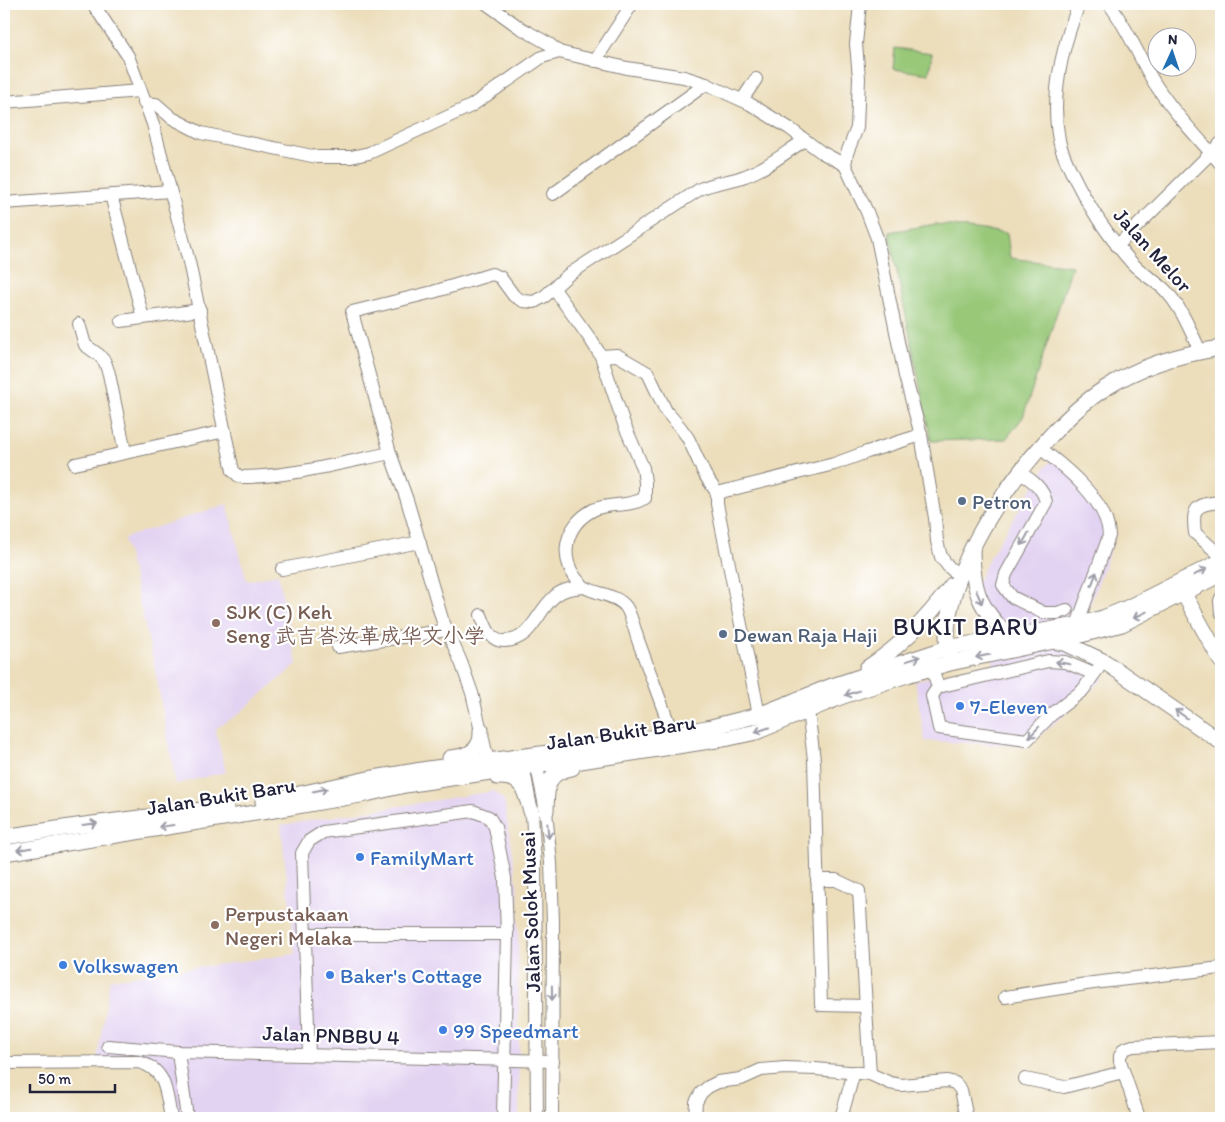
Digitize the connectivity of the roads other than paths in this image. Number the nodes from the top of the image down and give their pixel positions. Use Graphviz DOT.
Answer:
graph roads {
  1 [pos="93,4"];
  2 [pos="487,4"];
  3 [pos="632,4"];
  4 [pos="860,4"];
  5 [pos="1080,4"];
  6 [pos="1110,4"];
  7 [pos="559,52"];
  8 [pos="595,61"];
  9 [pos="756,79"];
  10 [pos="706,84"];
  11 [pos="142,97"];
  12 [pos="742,100"];
  13 [pos="4,102"];
  14 [pos="805,140"];
  15 [pos="1221,143"];
  16 [pos="1212,153"];
  17 [pos="1221,164"];
  18 [pos="845,165"];
  19 [pos="170,191"];
  20 [pos="553,194"];
  21 [pos="111,195"];
  22 [pos="4,203"];
  23 [pos="1117,246"];
  24 [pos="554,289"];
  25 [pos="200,310"];
  26 [pos="143,318"];
  27 [pos="121,321"];
  28 [pos="79,324"];
  29 [pos="1221,348"];
  30 [pos="1200,351"];
  31 [pos="601,356"];
  32 [pos="225,431"];
  33 [pos="921,435"];
  34 [pos="1040,448"];
  35 [pos="125,452"];
  36 [pos="390,453"];
  37 [pos="75,464"];
  38 [pos="1020,472"];
  39 [pos="717,498"];
  40 [pos="1221,502"];
  41 [pos="420,542"];
  42 [pos="972,549"];
  43 [pos="1221,556"];
  44 [pos="1221,561"];
  45 [pos="282,569"];
  46 [pos="1221,574"];
  47 [pos="959,576"];
  48 [pos="584,587"];
  49 [pos="1181,589"];
  50 [pos="1221,598"];
  51 [pos="1066,610"];
  52 [pos="1221,612"];
  53 [pos="481,615"];
  54 [pos="1077,625"];
  55 [pos="447,630"];
  56 [pos="1008,636"];
  57 [pos="1052,641"];
  58 [pos="338,647"];
  59 [pos="948,656"];
  60 [pos="1221,661"];
  61 [pos="1105,662"];
  62 [pos="932,668"];
  63 [pos="1094,674"];
  64 [pos="832,686"];
  65 [pos="938,687"];
  66 [pos="804,705"];
  67 [pos="759,715"];
  68 [pos="481,730"];
  69 [pos="672,733"];
  70 [pos="1218,736"];
  71 [pos="692,744"];
  72 [pos="529,761"];
  73 [pos="489,767"];
  74 [pos="340,786"];
  75 [pos="366,794"];
  76 [pos="539,812"];
  77 [pos="4,837"];
  78 [pos="4,853"];
  79 [pos="817,880"];
  80 [pos="305,934"];
  81 [pos="507,934"];
  82 [pos="1221,968"];
  83 [pos="1005,997"];
  84 [pos="866,1006"];
  85 [pos="1221,1042"];
  86 [pos="108,1046"];
  87 [pos="178,1052"];
  88 [pos="309,1055"];
  89 [pos="506,1061"];
  90 [pos="536,1061"];
  91 [pos="554,1061"];
  92 [pos="4,1063"];
  93 [pos="854,1072"];
  94 [pos="1123,1072"];
  95 [pos="870,1074"];
  96 [pos="1025,1079"];
  97 [pos="171,1118"];
  98 [pos="187,1118"];
  99 [pos="503,1118"];
  100 [pos="536,1118"];
  101 [pos="552,1118"];
  102 [pos="695,1118"];
  103 [pos="841,1118"];
  104 [pos="967,1118"];
  105 [pos="1139,1118"];
  1 -- 11 [label="street"];
  2 -- 7 [label="street"];
  3 -- 8 [label="street"];
  4 -- 18 [label="street"];
  5 -- 23 [label="street, Jalan Melor"];
  6 -- 16 [label="street"];
  7 -- 8 [label="street"];
  7 -- 11 [label="street"];
  8 -- 10 [label="street"];
  9 -- 12 [label="street"];
  10 -- 12 [label="street"];
  10 -- 20 [label="street"];
  11 -- 13 [label="street"];
  11 -- 19 [label="street"];
  12 -- 14 [label="street"];
  14 -- 18 [label="street"];
  14 -- 24 [label="street"];
  15 -- 16 [label="street"];
  16 -- 17 [label="street"];
  16 -- 23 [label="street"];
  18 -- 33 [label="street"];
  19 -- 21 [label="street"];
  19 -- 25 [label="street"];
  21 -- 22 [label="street"];
  21 -- 26 [label="street"];
  23 -- 30 [label="street, Jalan Melor"];
  24 -- 31 [label="street"];
  24 -- 36 [label="street"];
  25 -- 26 [label="street"];
  25 -- 32 [label="street"];
  26 -- 27 [label="street"];
  28 -- 35 [label="street"];
  29 -- 30 [label="main road"];
  30 -- 34 [label="main road"];
  31 -- 39 [label="street"];
  31 -- 48 [label="street"];
  32 -- 35 [label="street"];
  32 -- 36 [label="street"];
  33 -- 39 [label="street"];
  33 -- 47 [label="street"];
  34 -- 38 [label="main road"];
  54 -- 34 [label="street, one-way"];
  35 -- 37 [label="street"];
  36 -- 41 [label="street"];
  38 -- 42 [label="main road"];
  38 -- 51 [label="street, one-way"];
  39 -- 67 [label="street"];
  40 -- 43 [label="street"];
  41 -- 45 [label="street"];
  41 -- 55 [label="street"];
  42 -- 47 [label="main road"];
  42 -- 56 [label="main road, one-way"];
  49 -- 44 [label="main road, Jalan Bukit Baru, one-way"];
  46 -- 49 [label="main road, Jalan Bukit Baru"];
  47 -- 59 [label="main road"];
  47 -- 64 [label="main road"];
  48 -- 53 [label="street"];
  48 -- 69 [label="street"];
  49 -- 54 [label="main road, Jalan Bukit Baru"];
  49 -- 57 [label="main road, Jalan Bukit Baru, one-way"];
  49 -- 60 [label="main road"];
  50 -- 52 [label="street"];
  54 -- 56 [label="main road, Jalan Bukit Baru"];
  55 -- 58 [label="street"];
  55 -- 68 [label="street"];
  56 -- 59 [label="main road, Jalan Bukit Baru"];
  57 -- 59 [label="main road, Jalan Bukit Baru, one-way"];
  57 -- 61 [label="main road"];
  59 -- 62 [label="main road, Jalan Bukit Baru"];
  64 -- 59 [label="main road, Jalan Bukit Baru, one-way"];
  61 -- 63 [label="street"];
  70 -- 61 [label="main road, one-way"];
  62 -- 65 [label="street"];
  62 -- 66 [label="main road, Jalan Bukit Baru, one-way"];
  63 -- 65 [label="street, one-way"];
  63 -- 65 [label="street, one-way"];
  64 -- 66 [label="main road, Jalan Bukit Baru"];
  66 -- 67 [label="main road, Jalan Bukit Baru"];
  66 -- 71 [label="main road, Jalan Bukit Baru, one-way"];
  66 -- 79 [label="street"];
  67 -- 69 [label="main road, Jalan Bukit Baru"];
  68 -- 73 [label="street"];
  68 -- 74 [label="main road"];
  69 -- 72 [label="main road, Jalan Bukit Baru"];
  71 -- 72 [label="main road, Jalan Bukit Baru"];
  71 -- 76 [label="main road"];
  72 -- 73 [label="main road, Jalan Bukit Baru"];
  72 -- 76 [label="street, Jalan Solok Musai"];
  73 -- 74 [label="main road, Jalan Bukit Baru"];
  73 -- 75 [label="main road, Jalan Bukit Baru"];
  77 -- 74 [label="main road, Jalan Bukit Baru, one-way"];
  75 -- 76 [label="main road"];
  75 -- 78 [label="main road, Jalan Bukit Baru, one-way"];
  76 -- 90 [label="street, Jalan Solok Musai"];
  76 -- 91 [label="street, Jalan Solok Musai, one-way"];
  79 -- 84 [label="street"];
  79 -- 84 [label="street"];
  80 -- 81 [label="street"];
  80 -- 81 [label="street"];
  80 -- 88 [label="street"];
  81 -- 89 [label="street"];
  82 -- 83 [label="street"];
  84 -- 95 [label="street"];
  85 -- 94 [label="street"];
  86 -- 87 [label="street, Jalan PNBBU 4"];
  87 -- 88 [label="street, Jalan PNBBU 4"];
  87 -- 98 [label="street"];
  88 -- 89 [label="street, Jalan PNBBU 4"];
  89 -- 90 [label="street, Jalan PNBBU 4"];
  89 -- 99 [label="street"];
  90 -- 91 [label="street, Jalan PNBBU 4"];
  90 -- 100 [label="street, Jalan Solok Musai"];
  91 -- 101 [label="street, Jalan Solok Musai"];
  92 -- 97 [label="street"];
  93 -- 95 [label="street"];
  93 -- 102 [label="street"];
  93 -- 103 [label="street"];
  94 -- 96 [label="street"];
  94 -- 105 [label="street"];
  95 -- 104 [label="street"];
}
